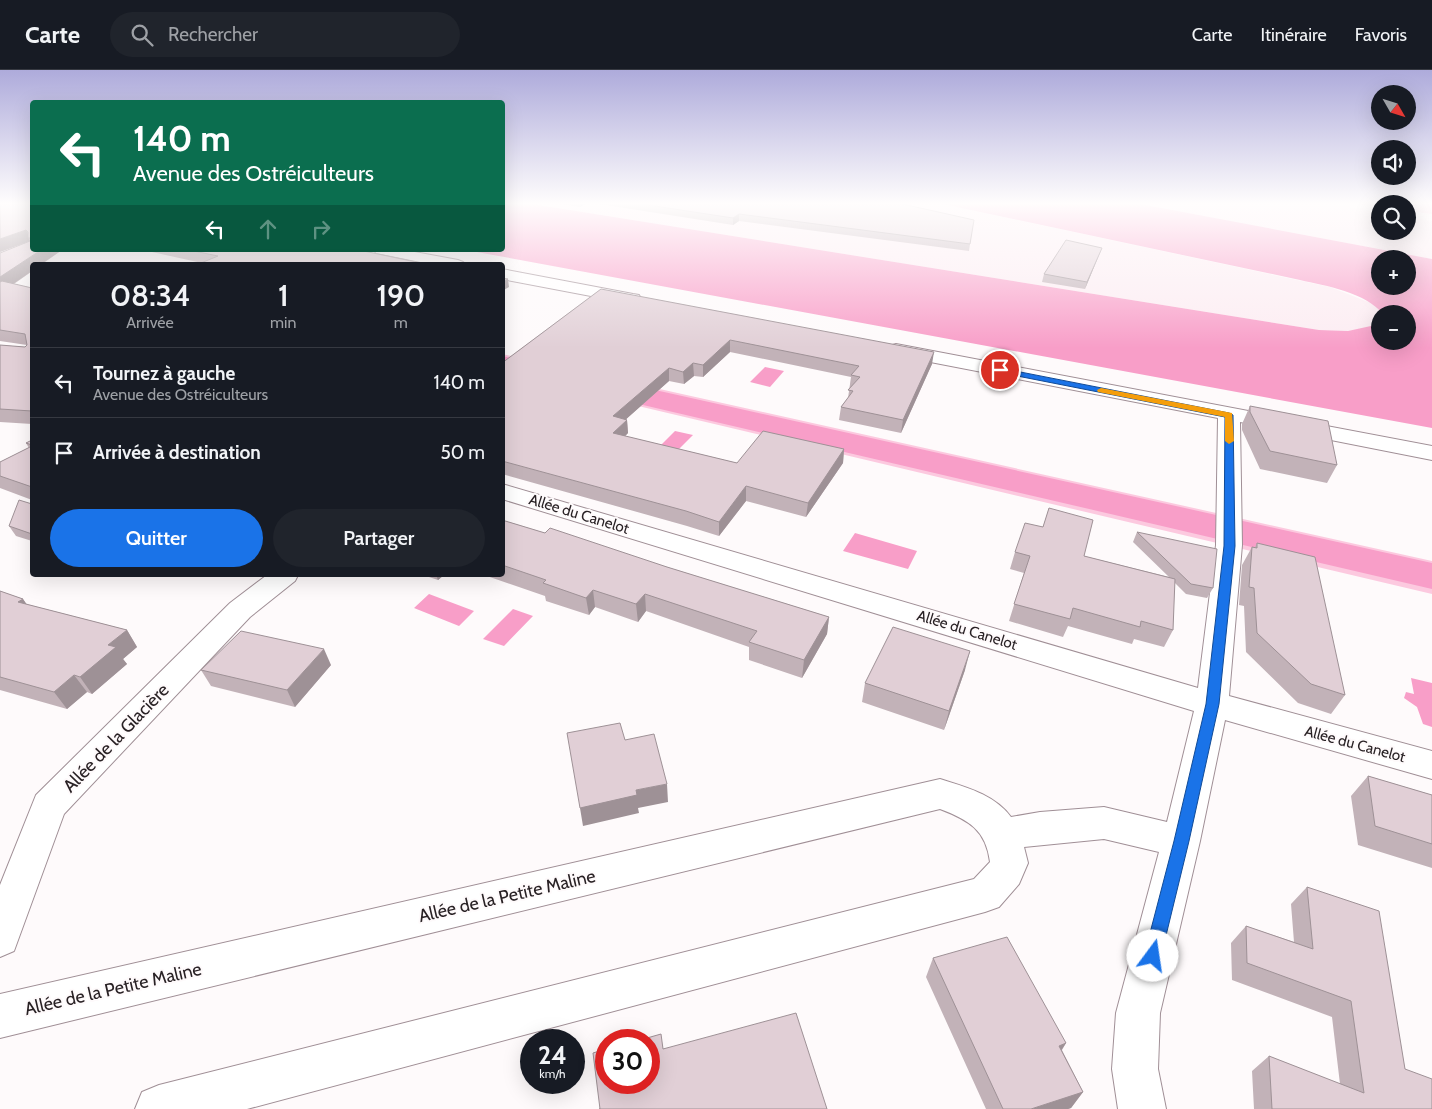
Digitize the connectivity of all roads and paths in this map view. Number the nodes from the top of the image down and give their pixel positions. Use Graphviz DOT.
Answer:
graph roads {
  1 [pos="392,252"];
  2 [pos="443,262"];
  3 [pos="505,275"];
  4 [pos="648,302"];
  5 [pos="880,347"];
  6 [pos="1229,415"];
  7 [pos="1432,453"];
  8 [pos="505,492"];
  9 [pos="282,577"];
  10 [pos="1212,704"];
  11 [pos="1432,765"];
  12 [pos="1003,834"];
  13 [pos="1181,841"];
  14 [pos="0,937"];
  15 [pos="0,1016"];
  16 [pos="159,1109"];
  17 [pos="1142,1109"];
  1 -- 2 [label="street"];
  3 -- 4 [label="street"];
  5 -- 6 [label="street"];
  6 -- 7 [label="street"];
  6 -- 10 [label="street"];
  8 -- 10 [label="street, Allée du Canelot"];
  9 -- 14 [label="street, Allée de la Glacière"];
  10 -- 11 [label="street, Allée du Canelot"];
  10 -- 13 [label="street"];
  12 -- 13 [label="street"];
  12 -- 15 [label="street, Allée de la Petite Maline"];
  12 -- 16 [label="street, Allée de la Petite Maline"];
  13 -- 17 [label="street"];
}
